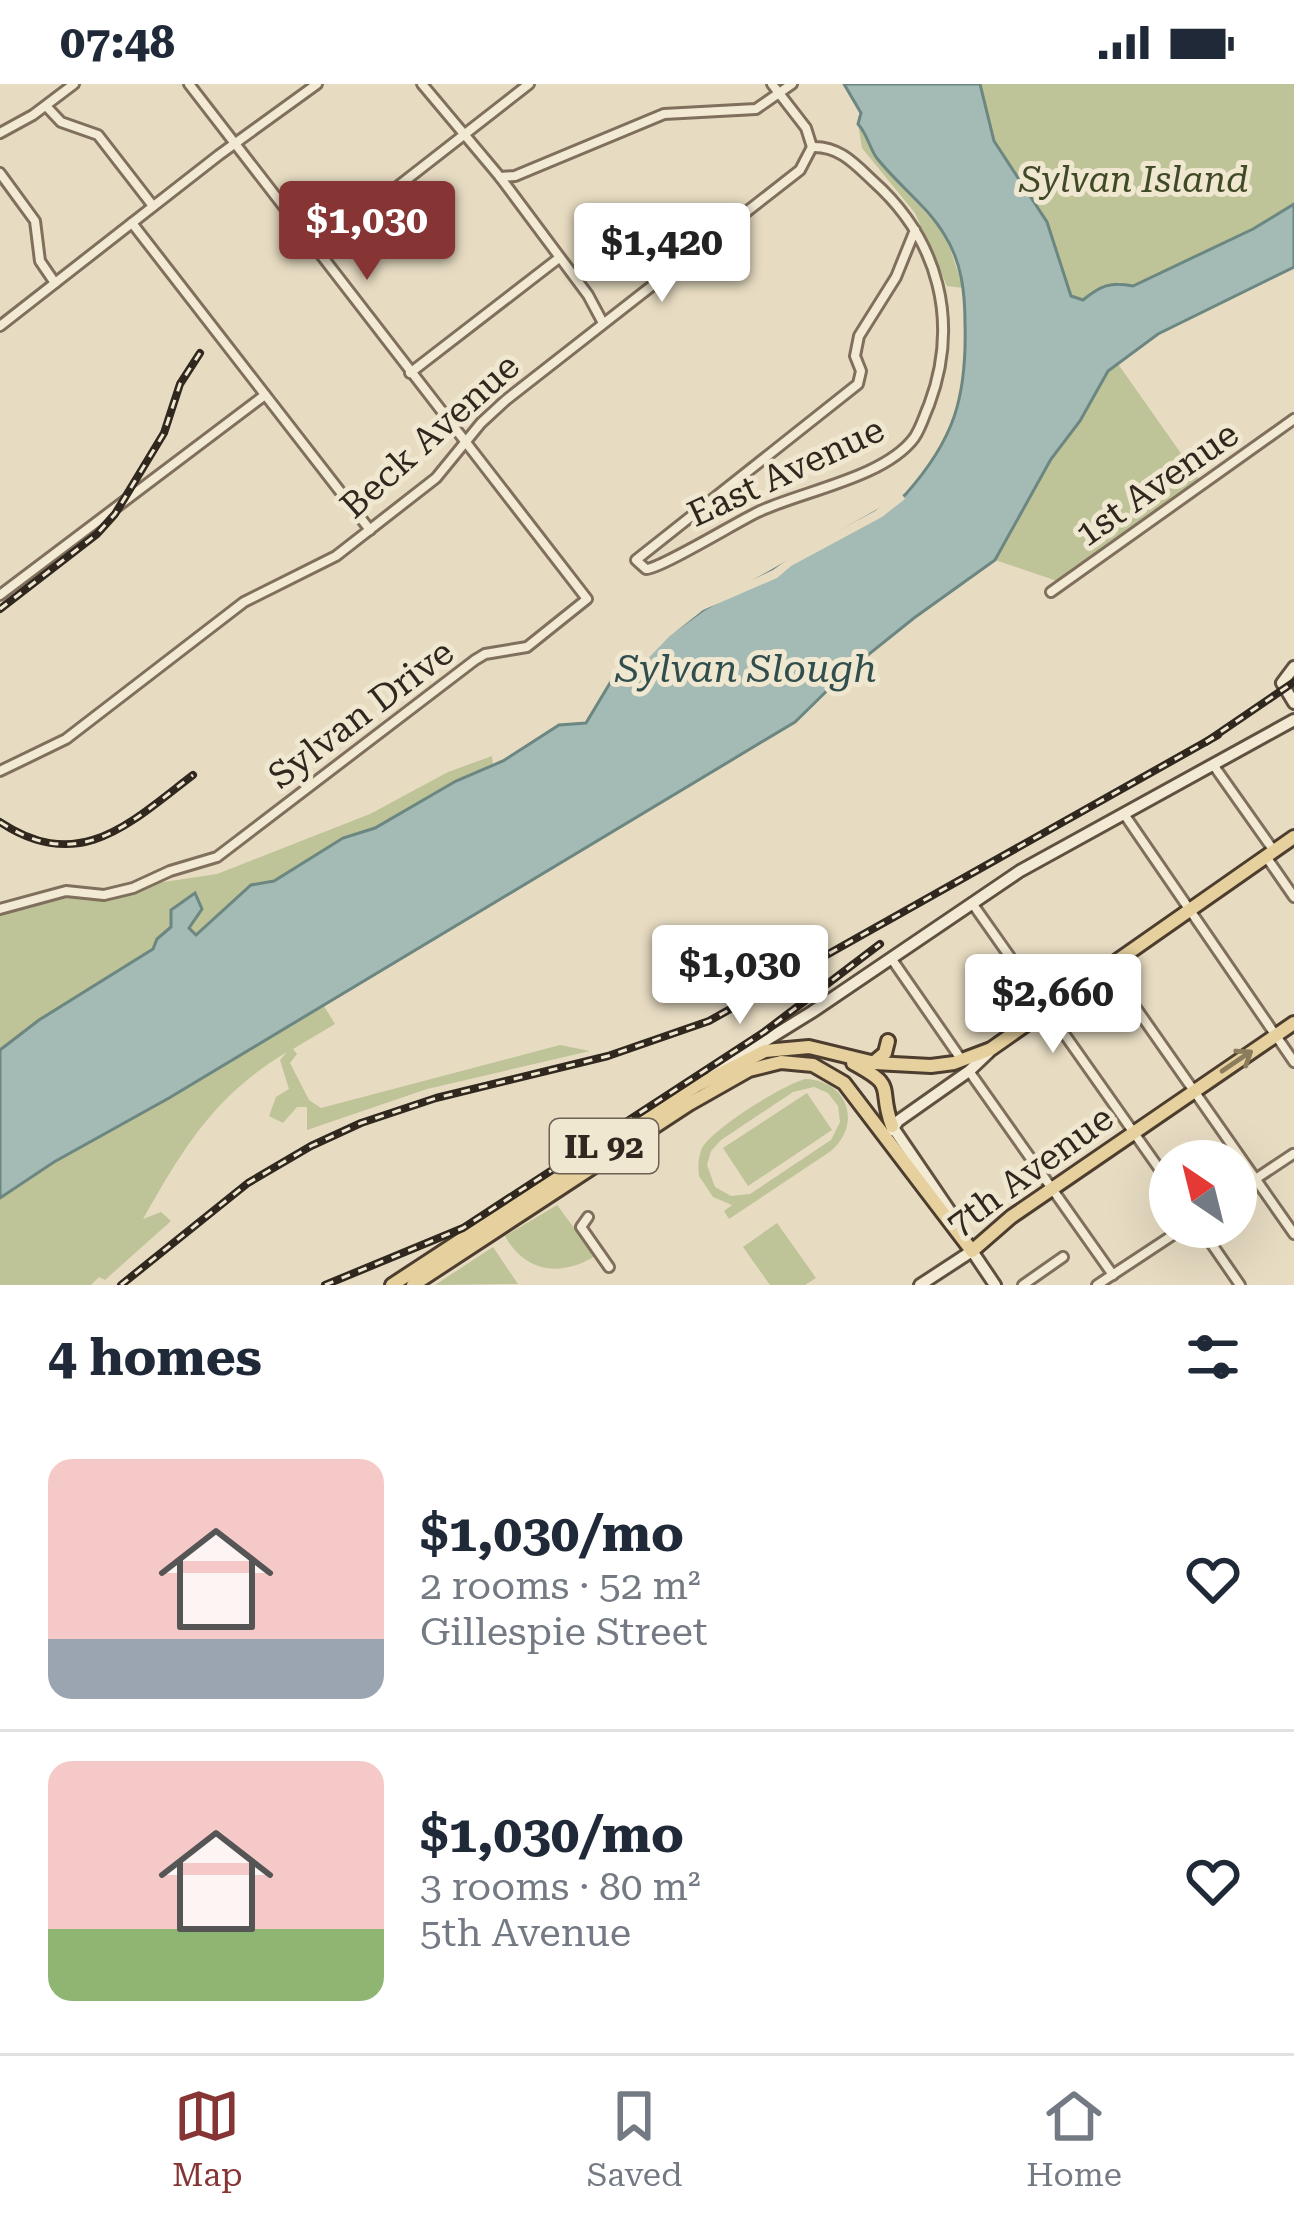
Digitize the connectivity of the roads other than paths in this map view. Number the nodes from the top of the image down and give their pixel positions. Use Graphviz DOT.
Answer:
graph roads {
  1 [pos="74,84"];
  2 [pos="189,84"];
  3 [pos="317,84"];
  4 [pos="422,84"];
  5 [pos="529,84"];
  6 [pos="772,84"];
  7 [pos="792,84"];
  8 [pos="779,93"];
  9 [pos="46,106"];
  10 [pos="0,133"];
  11 [pos="462,136"];
  12 [pos="235,145"];
  13 [pos="812,147"];
  14 [pos="0,173"];
  15 [pos="500,177"];
  16 [pos="153,206"];
  17 [pos="132,223"];
  18 [pos="914,230"];
  19 [pos="315,251"];
  20 [pos="560,258"];
  21 [pos="55,283"];
  22 [pos="603,323"];
  23 [pos="0,326"];
  24 [pos="410,373"];
  25 [pos="265,395"];
  26 [pos="1294,419"];
  27 [pos="464,444"];
  28 [pos="478,463"];
  29 [pos="444,471"];
  30 [pos="370,530"];
  31 [pos="1052,592"];
  32 [pos="0,596"];
  33 [pos="1294,668"];
  34 [pos="1294,703"];
  35 [pos="1294,720"];
  36 [pos="1214,766"];
  37 [pos="0,772"];
  38 [pos="1124,814"];
  39 [pos="1294,837"];
  40 [pos="1270,854"];
  41 [pos="1294,897"];
  42 [pos="972,903"];
  43 [pos="0,909"];
  44 [pos="1189,910"];
  45 [pos="890,957"];
  46 [pos="1108,968"];
  47 [pos="1048,1010"];
  48 [pos="1294,1023"];
  49 [pos="1276,1035"];
  50 [pos="889,1041"];
  51 [pos="831,1051"];
  52 [pos="1294,1062"];
  53 [pos="873,1063"];
  54 [pos="966,1066"];
  55 [pos="696,1086"];
  56 [pos="1194,1091"];
  57 [pos="892,1127"];
  58 [pos="1133,1133"];
  59 [pos="1228,1140"];
  60 [pos="894,1149"];
  61 [pos="1292,1154"];
  62 [pos="1149,1155"];
  63 [pos="1257,1178"];
  64 [pos="1257,1182"];
  65 [pos="1053,1189"];
  66 [pos="588,1217"];
  67 [pos="1294,1234"];
  68 [pos="1154,1248"];
  69 [pos="1214,1248"];
  70 [pos="972,1252"];
  71 [pos="1063,1257"];
  72 [pos="609,1267"];
  73 [pos="1113,1275"];
  74 [pos="392,1285"];
  75 [pos="413,1285"];
  76 [pos="920,1285"];
  77 [pos="995,1285"];
  78 [pos="1023,1285"];
  79 [pos="1096,1285"];
  80 [pos="1240,1285"];
  1 -- 9 [label="street"];
  2 -- 12 [label="street, Sylvan Drive"];
  3 -- 12 [label="street"];
  4 -- 11 [label="street"];
  5 -- 11 [label="street"];
  6 -- 8 [label="street"];
  7 -- 8 [label="street"];
  8 -- 13 [label="street"];
  8 -- 15 [label="street"];
  9 -- 10 [label="street"];
  9 -- 16 [label="street"];
  11 -- 15 [label="street"];
  11 -- 19 [label="street"];
  12 -- 16 [label="street"];
  12 -- 19 [label="street, Sylvan Drive"];
  13 -- 18 [label="street, East Avenue"];
  13 -- 22 [label="street, Beck Avenue"];
  14 -- 21 [label="street"];
  15 -- 20 [label="street"];
  16 -- 17 [label="street"];
  17 -- 21 [label="street"];
  17 -- 25 [label="street"];
  18 -- 18 [label="street, East Avenue"];
  19 -- 24 [label="street, Sylvan Drive"];
  20 -- 22 [label="street"];
  20 -- 24 [label="street"];
  21 -- 23 [label="street"];
  22 -- 27 [label="street, Beck Avenue"];
  24 -- 27 [label="street, Sylvan Drive"];
  25 -- 30 [label="street"];
  25 -- 32 [label="street"];
  26 -- 31 [label="street, 1st Avenue"];
  27 -- 28 [label="street, Sylvan Drive"];
  27 -- 29 [label="street, Beck Avenue"];
  28 -- 29 [label="street"];
  28 -- 43 [label="street, Sylvan Drive"];
  29 -- 30 [label="street, Beck Avenue"];
  30 -- 37 [label="street, Beck Avenue"];
  33 -- 34 [label="street"];
  35 -- 36 [label="street"];
  36 -- 38 [label="street"];
  36 -- 40 [label="street"];
  38 -- 42 [label="street"];
  38 -- 44 [label="street"];
  39 -- 40 [label="main road, IL 92"];
  40 -- 41 [label="street"];
  40 -- 44 [label="main road, IL 92"];
  42 -- 45 [label="street"];
  42 -- 47 [label="street"];
  44 -- 46 [label="main road, IL 92"];
  44 -- 49 [label="street"];
  45 -- 54 [label="street"];
  45 -- 55 [label="street"];
  46 -- 47 [label="main road, IL 92"];
  46 -- 56 [label="street"];
  47 -- 54 [label="main road, IL 92"];
  47 -- 58 [label="street"];
  48 -- 49 [label="main road, 7th Avenue"];
  49 -- 52 [label="street"];
  56 -- 49 [label="main road, 7th Avenue, one-way"];
  50 -- 53 [label="main road"];
  51 -- 53 [label="main road, IL 92"];
  51 -- 55 [label="main road, IL 92"];
  51 -- 57 [label="main road"];
  53 -- 54 [label="main road, IL 92"];
  54 -- 57 [label="street"];
  54 -- 65 [label="street"];
  55 -- 74 [label="main road, IL 92"];
  56 -- 58 [label="main road, 7th Avenue"];
  56 -- 59 [label="street"];
  57 -- 60 [label="street"];
  57 -- 70 [label="street"];
  58 -- 62 [label="street"];
  58 -- 65 [label="main road, 7th Avenue"];
  60 -- 70 [label="main road, IL 92"];
  60 -- 75 [label="main road, IL 92"];
  61 -- 63 [label="street"];
  64 -- 67 [label="street"];
  65 -- 70 [label="main road, 7th Avenue"];
  65 -- 73 [label="street"];
  66 -- 72 [label="street"];
  68 -- 73 [label="street"];
  69 -- 80 [label="street"];
  70 -- 76 [label="street, 7th Avenue"];
  70 -- 77 [label="street"];
  71 -- 78 [label="street"];
  73 -- 79 [label="street"];
}
